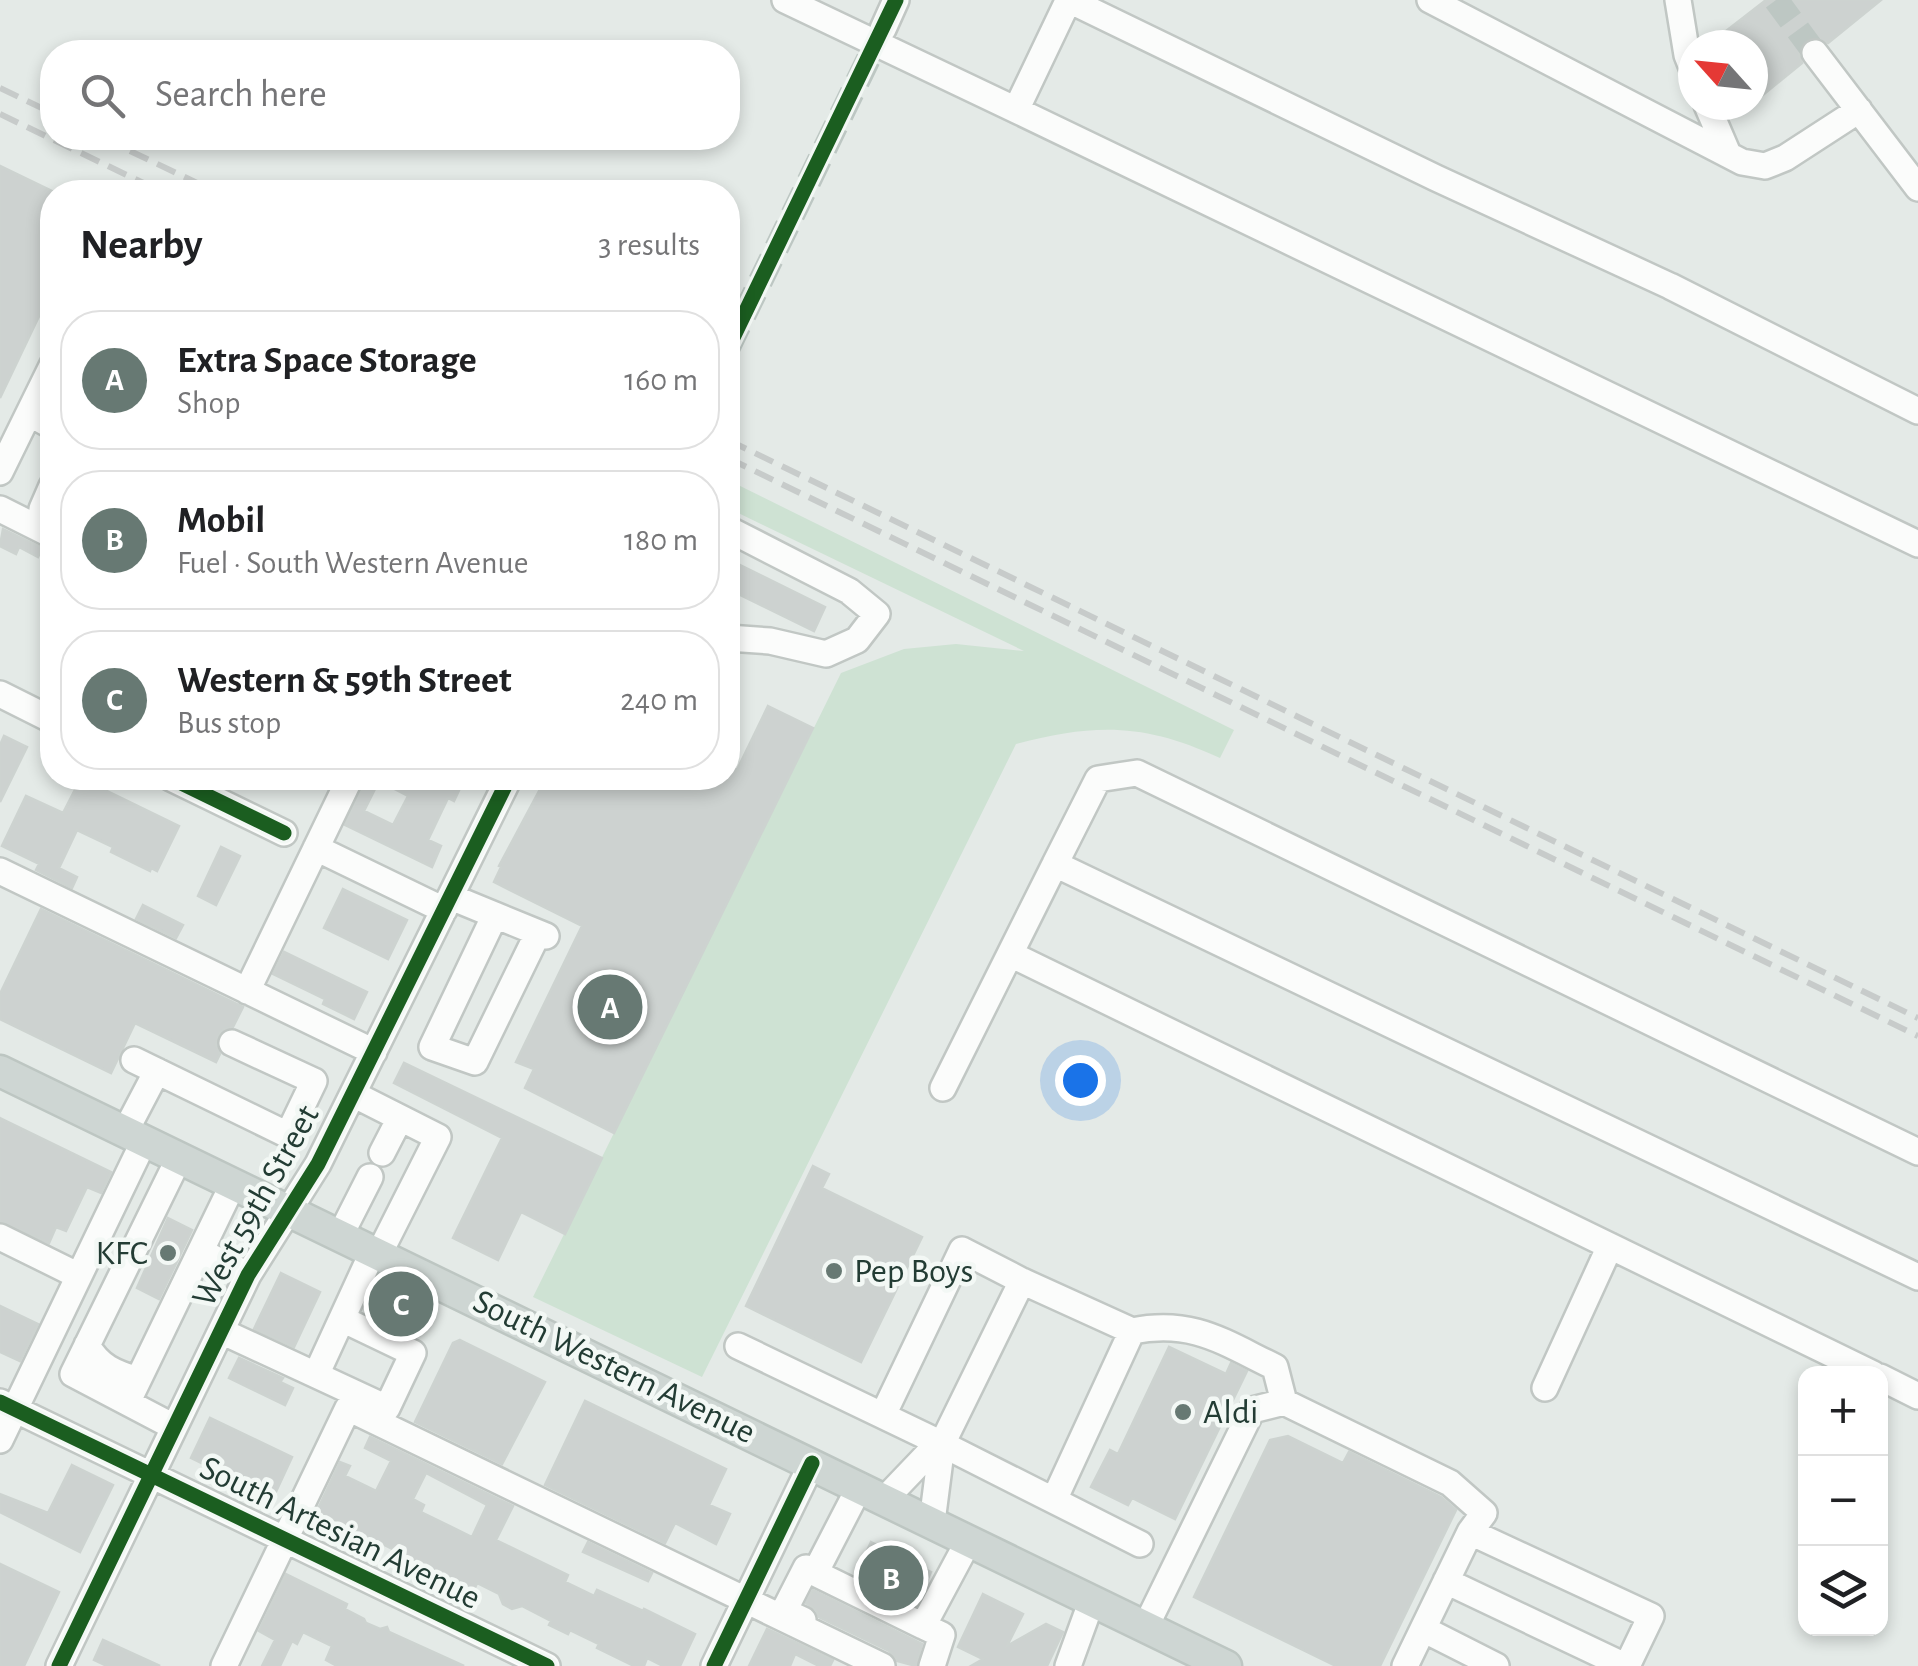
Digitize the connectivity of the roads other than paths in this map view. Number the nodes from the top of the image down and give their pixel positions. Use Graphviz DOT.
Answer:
graph roads {
  1 [pos="786,0"];
  2 [pos="883,0"];
  3 [pos="896,0"];
  4 [pos="1069,0"];
  5 [pos="1430,0"];
  6 [pos="1678,0"];
  7 [pos="1682,30"];
  8 [pos="1815,53"];
  9 [pos="1016,110"];
  10 [pos="1859,110"];
  11 [pos="1714,120"];
  12 [pos="1728,154"];
  13 [pos="1918,188"];
  14 [pos="40,391"];
  15 [pos="1918,410"];
  16 [pos="29,413"];
  17 [pos="40,419"];
  18 [pos="0,472"];
  19 [pos="0,509"];
  20 [pos="40,529"];
  21 [pos="740,535"];
  22 [pos="1918,544"];
  23 [pos="740,639"];
  24 [pos="0,694"];
  25 [pos="40,714"];
  26 [pos="195,790"];
  27 [pos="344,790"];
  28 [pos="503,790"];
  29 [pos="284,833"];
  30 [pos="316,848"];
  31 [pos="1055,864"];
  32 [pos="0,871"];
  33 [pos="447,904"];
  34 [pos="495,915"];
  35 [pos="1010,954"];
  36 [pos="247,991"];
  37 [pos="232,1043"];
  38 [pos="374,1052"];
  39 [pos="0,1071"];
  40 [pos="943,1088"];
  41 [pos="353,1094"];
  42 [pos="400,1118"];
  43 [pos="135,1136"];
  44 [pos="1918,1152"];
  45 [pos="382,1153"];
  46 [pos="179,1158"];
  47 [pos="370,1177"];
  48 [pos="233,1184"];
  49 [pos="286,1210"];
  50 [pos="340,1236"];
  51 [pos="0,1237"];
  52 [pos="1610,1246"];
  53 [pos="201,1252"];
  54 [pos="376,1253"];
  55 [pos="248,1275"];
  56 [pos="79,1276"];
  57 [pos="1918,1277"];
  58 [pos="1022,1281"];
  59 [pos="342,1318"];
  60 [pos="221,1331"];
  61 [pos="1132,1331"];
  62 [pos="738,1346"];
  63 [pos="1857,1366"];
  64 [pos="316,1374"];
  65 [pos="1888,1381"];
  66 [pos="1545,1388"];
  67 [pos="133,1391"];
  68 [pos="1918,1396"];
  69 [pos="1284,1402"];
  70 [pos="7,1405"];
  71 [pos="883,1415"];
  72 [pos="174,1428"];
  73 [pos="0,1440"];
  74 [pos="942,1444"];
  75 [pos="812,1463"];
  76 [pos="151,1475"];
  77 [pos="873,1493"];
  78 [pos="1054,1500"];
  79 [pos="932,1522"];
  80 [pos="1477,1522"];
  81 [pos="285,1540"];
  82 [pos="969,1540"];
  83 [pos="1140,1544"];
  84 [pos="815,1574"];
  85 [pos="1446,1581"];
  86 [pos="746,1600"];
  87 [pos="1092,1600"];
  88 [pos="923,1626"];
  89 [pos="1146,1626"];
  90 [pos="1423,1629"];
  91 [pos="1181,1656"];
  92 [pos="59,1666"];
  93 [pos="224,1666"];
  94 [pos="546,1666"];
  95 [pos="714,1666"];
  96 [pos="882,1666"];
  97 [pos="902,1666"];
  98 [pos="932,1666"];
  99 [pos="1068,1666"];
  100 [pos="1226,1666"];
  101 [pos="1405,1666"];
  102 [pos="1496,1666"];
  103 [pos="1626,1666"];
  1 -- 9 [label="street"];
  2 -- 3 [label="street"];
  4 -- 9 [label="street"];
  4 -- 15 [label="street"];
  5 -- 12 [label="street"];
  6 -- 7 [label="street"];
  8 -- 10 [label="street"];
  9 -- 22 [label="street"];
  10 -- 12 [label="street"];
  10 -- 13 [label="street"];
  11 -- 12 [label="street"];
  14 -- 16 [label="street"];
  16 -- 17 [label="street"];
  16 -- 18 [label="street"];
  19 -- 20 [label="street"];
  21 -- 23 [label="street"];
  24 -- 25 [label="street"];
  26 -- 29 [label="street"];
  27 -- 30 [label="street"];
  28 -- 33 [label="street, West 59th Street"];
  30 -- 33 [label="street"];
  30 -- 36 [label="street"];
  31 -- 35 [label="street"];
  31 -- 44 [label="street"];
  31 -- 57 [label="street"];
  32 -- 36 [label="street"];
  33 -- 34 [label="street"];
  33 -- 38 [label="street, West 59th Street"];
  34 -- 34 [label="street"];
  35 -- 40 [label="street"];
  35 -- 52 [label="street"];
  36 -- 38 [label="street"];
  37 -- 43 [label="street"];
  38 -- 41 [label="street, West 59th Street"];
  39 -- 43 [label="main road, South Western Avenue"];
  41 -- 42 [label="street"];
  41 -- 49 [label="street, West 59th Street"];
  42 -- 45 [label="street"];
  42 -- 54 [label="street"];
  43 -- 46 [label="main road, South Western Avenue"];
  43 -- 56 [label="street"];
  46 -- 48 [label="main road, South Western Avenue"];
  46 -- 67 [label="street"];
  47 -- 50 [label="street"];
  48 -- 49 [label="main road, South Western Avenue"];
  48 -- 53 [label="street"];
  49 -- 50 [label="main road, South Western Avenue"];
  49 -- 55 [label="street, West 59th Street"];
  50 -- 54 [label="main road, South Western Avenue"];
  51 -- 56 [label="street"];
  52 -- 63 [label="street"];
  52 -- 66 [label="street"];
  53 -- 55 [label="street"];
  53 -- 67 [label="street"];
  54 -- 59 [label="street"];
  54 -- 75 [label="main road, South Western Avenue"];
  55 -- 60 [label="street, West 59th Street"];
  56 -- 70 [label="street"];
  58 -- 61 [label="street"];
  58 -- 71 [label="street"];
  58 -- 74 [label="street"];
  59 -- 64 [label="street"];
  59 -- 64 [label="street"];
  60 -- 64 [label="street"];
  60 -- 72 [label="street, West 59th Street"];
  61 -- 69 [label="street"];
  61 -- 78 [label="street"];
  62 -- 71 [label="street"];
  65 -- 68 [label="street"];
  67 -- 72 [label="street"];
  69 -- 80 [label="street"];
  69 -- 89 [label="street"];
  70 -- 73 [label="street"];
  70 -- 76 [label="street, South Artesian Avenue"];
  71 -- 74 [label="street"];
  72 -- 76 [label="street, West 59th Street"];
  74 -- 77 [label="street"];
  74 -- 78 [label="street"];
  74 -- 79 [label="street"];
  75 -- 77 [label="main road, South Western Avenue"];
  75 -- 86 [label="street"];
  76 -- 81 [label="street, South Artesian Avenue"];
  76 -- 92 [label="street, West 59th Street"];
  77 -- 79 [label="main road, South Western Avenue"];
  77 -- 84 [label="street"];
  78 -- 83 [label="street"];
  79 -- 82 [label="main road, South Western Avenue"];
  80 -- 85 [label="street"];
  80 -- 103 [label="street"];
  81 -- 86 [label="street"];
  81 -- 93 [label="street"];
  81 -- 94 [label="street, South Artesian Avenue"];
  82 -- 87 [label="main road, South Western Avenue"];
  82 -- 88 [label="street"];
  84 -- 88 [label="street"];
  84 -- 97 [label="street"];
  85 -- 90 [label="street"];
  85 -- 103 [label="street"];
  86 -- 95 [label="street"];
  86 -- 96 [label="street"];
  87 -- 89 [label="main road, South Western Avenue"];
  87 -- 99 [label="street"];
  88 -- 98 [label="street"];
  89 -- 91 [label="main road, South Western Avenue"];
  90 -- 101 [label="street"];
  90 -- 102 [label="street"];
  91 -- 100 [label="main road, South Western Avenue"];
}
